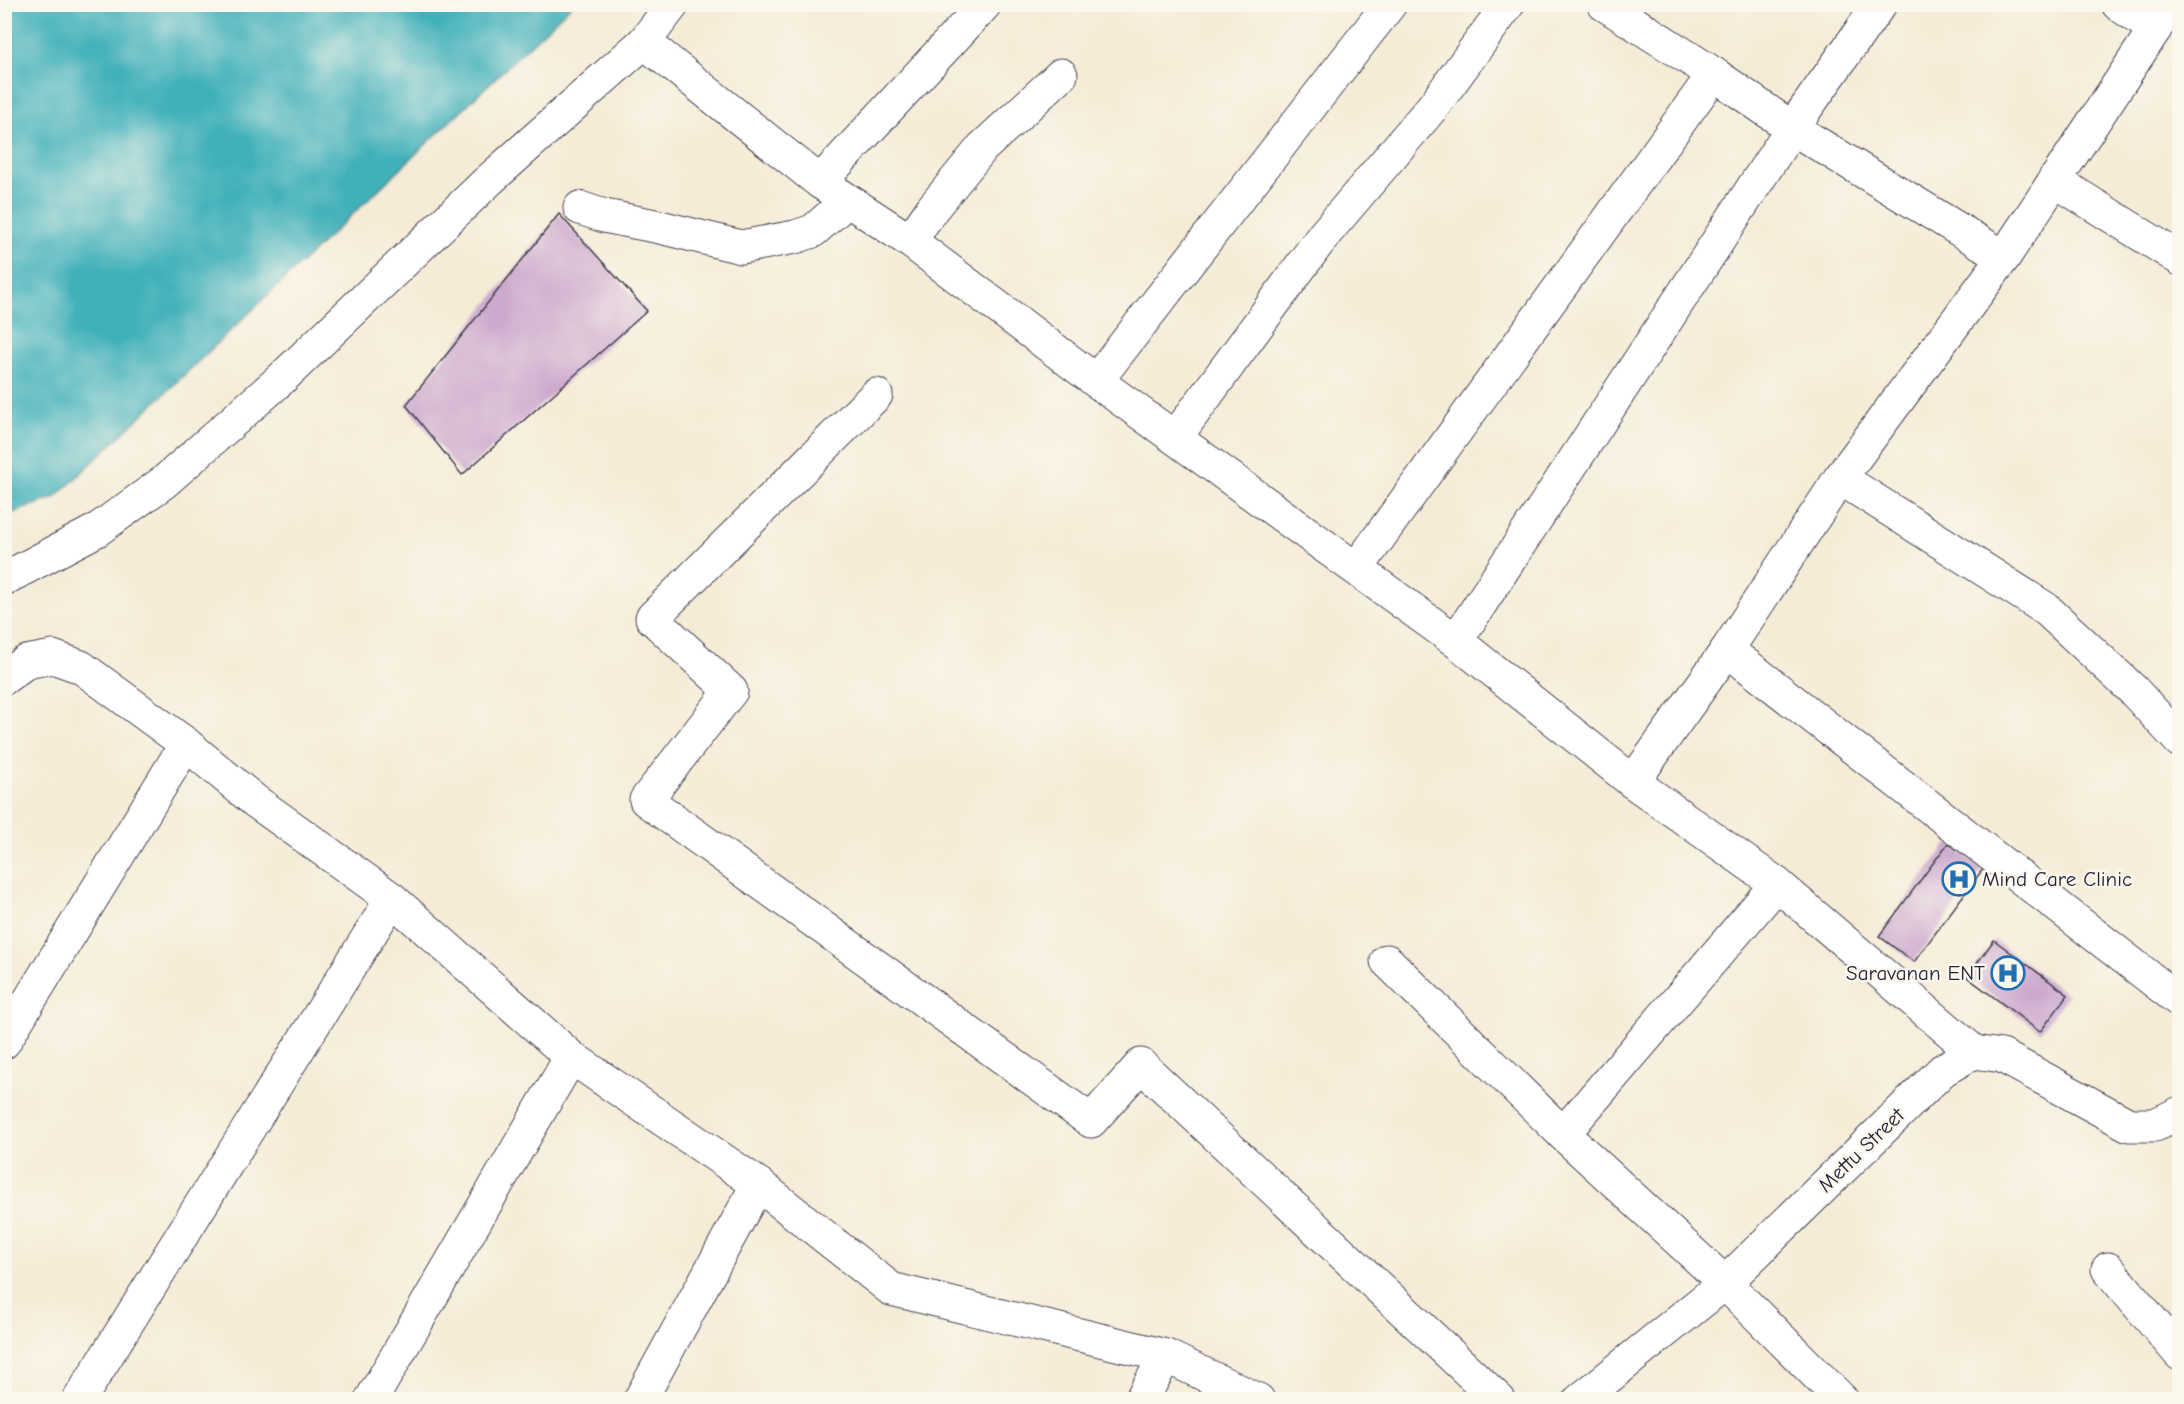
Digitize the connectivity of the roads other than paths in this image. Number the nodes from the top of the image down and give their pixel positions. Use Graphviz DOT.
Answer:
graph roads {
  1 [pos="673,4"];
  2 [pos="985,4"];
  3 [pos="1390,4"];
  4 [pos="1508,4"];
  5 [pos="1880,4"];
  6 [pos="2118,4"];
  7 [pos="1610,6"];
  8 [pos="2162,17"];
  9 [pos="644,42"];
  10 [pos="1714,74"];
  11 [pos="1061,75"];
  12 [pos="1792,128"];
  13 [pos="2054,180"];
  14 [pos="820,182"];
  15 [pos="847,201"];
  16 [pos="580,208"];
  17 [pos="910,241"];
  18 [pos="2004,257"];
  19 [pos="2180,260"];
  20 [pos="1096,381"];
  21 [pos="876,395"];
  22 [pos="1175,438"];
  23 [pos="1840,478"];
  24 [pos="1357,568"];
  25 [pos="4,579"];
  26 [pos="1456,640"];
  27 [pos="1727,650"];
  28 [pos="4,678"];
  29 [pos="2180,741"];
  30 [pos="186,744"];
  31 [pos="1633,782"];
  32 [pos="1778,884"];
  33 [pos="392,899"];
  34 [pos="1387,961"];
  35 [pos="2180,1001"];
  36 [pos="4,1042"];
  37 [pos="1974,1052"];
  38 [pos="571,1057"];
  39 [pos="2180,1113"];
  40 [pos="1563,1134"];
  41 [pos="758,1184"];
  42 [pos="2108,1269"];
  43 [pos="1725,1283"];
  44 [pos="2180,1354"];
  45 [pos="1166,1356"];
  46 [pos="79,1400"];
  47 [pos="371,1400"];
  48 [pos="640,1400"];
  49 [pos="1141,1400"];
  50 [pos="1258,1400"];
  51 [pos="1499,1400"];
  52 [pos="1580,1400"];
  53 [pos="1842,1400"];
  1 -- 9 [label="street"];
  2 -- 14 [label="street"];
  3 -- 20 [label="street"];
  4 -- 22 [label="street"];
  5 -- 12 [label="street"];
  6 -- 8 [label="street"];
  7 -- 10 [label="street"];
  8 -- 13 [label="street"];
  9 -- 14 [label="street"];
  9 -- 25 [label="street"];
  10 -- 12 [label="street"];
  10 -- 24 [label="street"];
  11 -- 17 [label="street"];
  12 -- 18 [label="street"];
  12 -- 26 [label="street"];
  13 -- 18 [label="street"];
  13 -- 19 [label="street"];
  14 -- 15 [label="street"];
  15 -- 16 [label="street"];
  15 -- 17 [label="street"];
  17 -- 20 [label="street"];
  18 -- 23 [label="street"];
  20 -- 22 [label="street"];
  21 -- 51 [label="street"];
  22 -- 24 [label="street"];
  23 -- 27 [label="street"];
  23 -- 29 [label="street"];
  24 -- 26 [label="street"];
  26 -- 31 [label="street"];
  27 -- 31 [label="street"];
  27 -- 35 [label="street"];
  28 -- 30 [label="street"];
  30 -- 33 [label="street"];
  30 -- 36 [label="street"];
  31 -- 32 [label="street"];
  32 -- 37 [label="street"];
  32 -- 40 [label="street"];
  33 -- 38 [label="street"];
  33 -- 46 [label="street"];
  34 -- 40 [label="street"];
  37 -- 39 [label="street"];
  37 -- 43 [label="street, Mettu Street"];
  38 -- 41 [label="street"];
  38 -- 47 [label="street"];
  40 -- 43 [label="street"];
  41 -- 45 [label="street"];
  41 -- 48 [label="street"];
  42 -- 44 [label="street"];
  43 -- 52 [label="street, Mettu Street"];
  43 -- 53 [label="street"];
  45 -- 49 [label="street"];
  45 -- 50 [label="street"];
}
